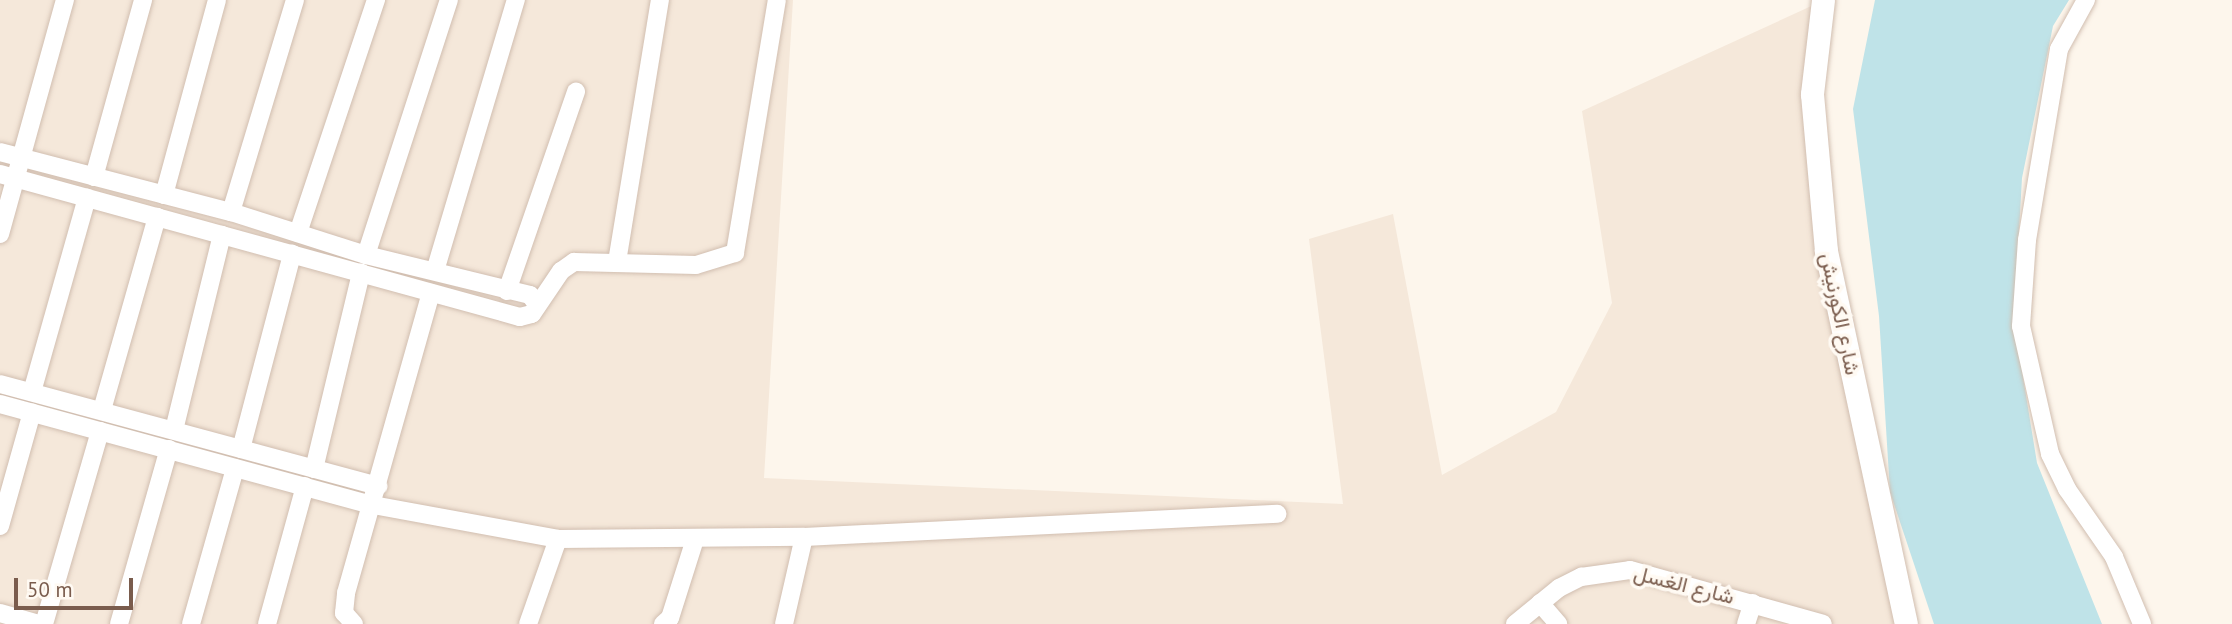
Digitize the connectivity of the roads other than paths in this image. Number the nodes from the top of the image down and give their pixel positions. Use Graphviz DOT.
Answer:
graph roads {
  1 [pos="65,0"];
  2 [pos="143,0"];
  3 [pos="218,0"];
  4 [pos="295,0"];
  5 [pos="376,0"];
  6 [pos="449,0"];
  7 [pos="516,0"];
  8 [pos="660,0"];
  9 [pos="777,0"];
  10 [pos="1823,0"];
  11 [pos="2086,0"];
  12 [pos="576,92"];
  13 [pos="0,152"];
  14 [pos="20,158"];
  15 [pos="7,175"];
  16 [pos="94,177"];
  17 [pos="164,195"];
  18 [pos="87,198"];
  19 [pos="231,212"];
  20 [pos="157,217"];
  21 [pos="298,233"];
  22 [pos="0,234"];
  23 [pos="222,235"];
  24 [pos="292,254"];
  25 [pos="366,255"];
  26 [pos="617,262"];
  27 [pos="435,271"];
  28 [pos="361,274"];
  29 [pos="507,291"];
  30 [pos="431,293"];
  31 [pos="536,303"];
  32 [pos="0,384"];
  33 [pos="32,393"];
  34 [pos="0,404"];
  35 [pos="102,410"];
  36 [pos="32,412"];
  37 [pos="174,430"];
  38 [pos="100,431"];
  39 [pos="241,449"];
  40 [pos="169,450"];
  41 [pos="235,468"];
  42 [pos="314,469"];
  43 [pos="305,486"];
  44 [pos="378,486"];
  45 [pos="373,505"];
  46 [pos="1277,514"];
  47 [pos="0,526"];
  48 [pos="804,537"];
  49 [pos="558,539"];
  50 [pos="695,539"];
  51 [pos="1540,603"];
  52 [pos="1753,603"];
  53 [pos="0,613"];
  54 [pos="41,624"];
  55 [pos="119,624"];
  56 [pos="191,624"];
  57 [pos="267,624"];
  58 [pos="354,624"];
  59 [pos="528,624"];
  60 [pos="663,624"];
  61 [pos="784,624"];
  62 [pos="1515,624"];
  63 [pos="1558,624"];
  64 [pos="1746,624"];
  65 [pos="1823,624"];
  66 [pos="1906,624"];
  67 [pos="2142,624"];
  1 -- 14 [label="street"];
  2 -- 16 [label="street"];
  3 -- 17 [label="street"];
  4 -- 19 [label="street"];
  5 -- 21 [label="street"];
  6 -- 25 [label="street"];
  7 -- 27 [label="street"];
  8 -- 26 [label="street"];
  9 -- 26 [label="street"];
  10 -- 66 [label="street, شارع الكورنيش"];
  11 -- 67 [label="street"];
  12 -- 29 [label="street"];
  13 -- 14 [label="street"];
  14 -- 15 [label="street"];
  14 -- 16 [label="street"];
  15 -- 18 [label="street"];
  15 -- 22 [label="street"];
  16 -- 17 [label="street"];
  17 -- 19 [label="street"];
  18 -- 20 [label="street"];
  18 -- 33 [label="street"];
  19 -- 21 [label="street"];
  20 -- 23 [label="street"];
  20 -- 35 [label="street"];
  21 -- 25 [label="street"];
  23 -- 24 [label="street"];
  23 -- 37 [label="street"];
  24 -- 28 [label="street"];
  24 -- 39 [label="street"];
  25 -- 27 [label="street"];
  26 -- 31 [label="street"];
  27 -- 29 [label="street"];
  28 -- 30 [label="street"];
  28 -- 42 [label="street"];
  29 -- 31 [label="street"];
  30 -- 31 [label="street"];
  30 -- 44 [label="street"];
  32 -- 33 [label="street"];
  33 -- 35 [label="street"];
  34 -- 36 [label="street"];
  35 -- 37 [label="street"];
  36 -- 38 [label="street"];
  36 -- 47 [label="street"];
  37 -- 39 [label="street"];
  38 -- 40 [label="street"];
  38 -- 54 [label="street"];
  39 -- 42 [label="street"];
  40 -- 41 [label="street"];
  40 -- 55 [label="street"];
  41 -- 43 [label="street"];
  41 -- 56 [label="street"];
  42 -- 44 [label="street"];
  43 -- 45 [label="street"];
  43 -- 57 [label="street"];
  44 -- 45 [label="street"];
  45 -- 49 [label="street"];
  45 -- 58 [label="street"];
  46 -- 48 [label="street"];
  48 -- 50 [label="street"];
  48 -- 61 [label="street"];
  49 -- 50 [label="street"];
  49 -- 59 [label="street"];
  50 -- 60 [label="street"];
  51 -- 52 [label="street, شارع الغسل"];
  51 -- 62 [label="street, شارع الغسل"];
  51 -- 63 [label="street"];
  52 -- 64 [label="street"];
  52 -- 65 [label="street, شارع الغسل"];
  53 -- 54 [label="street"];
}
